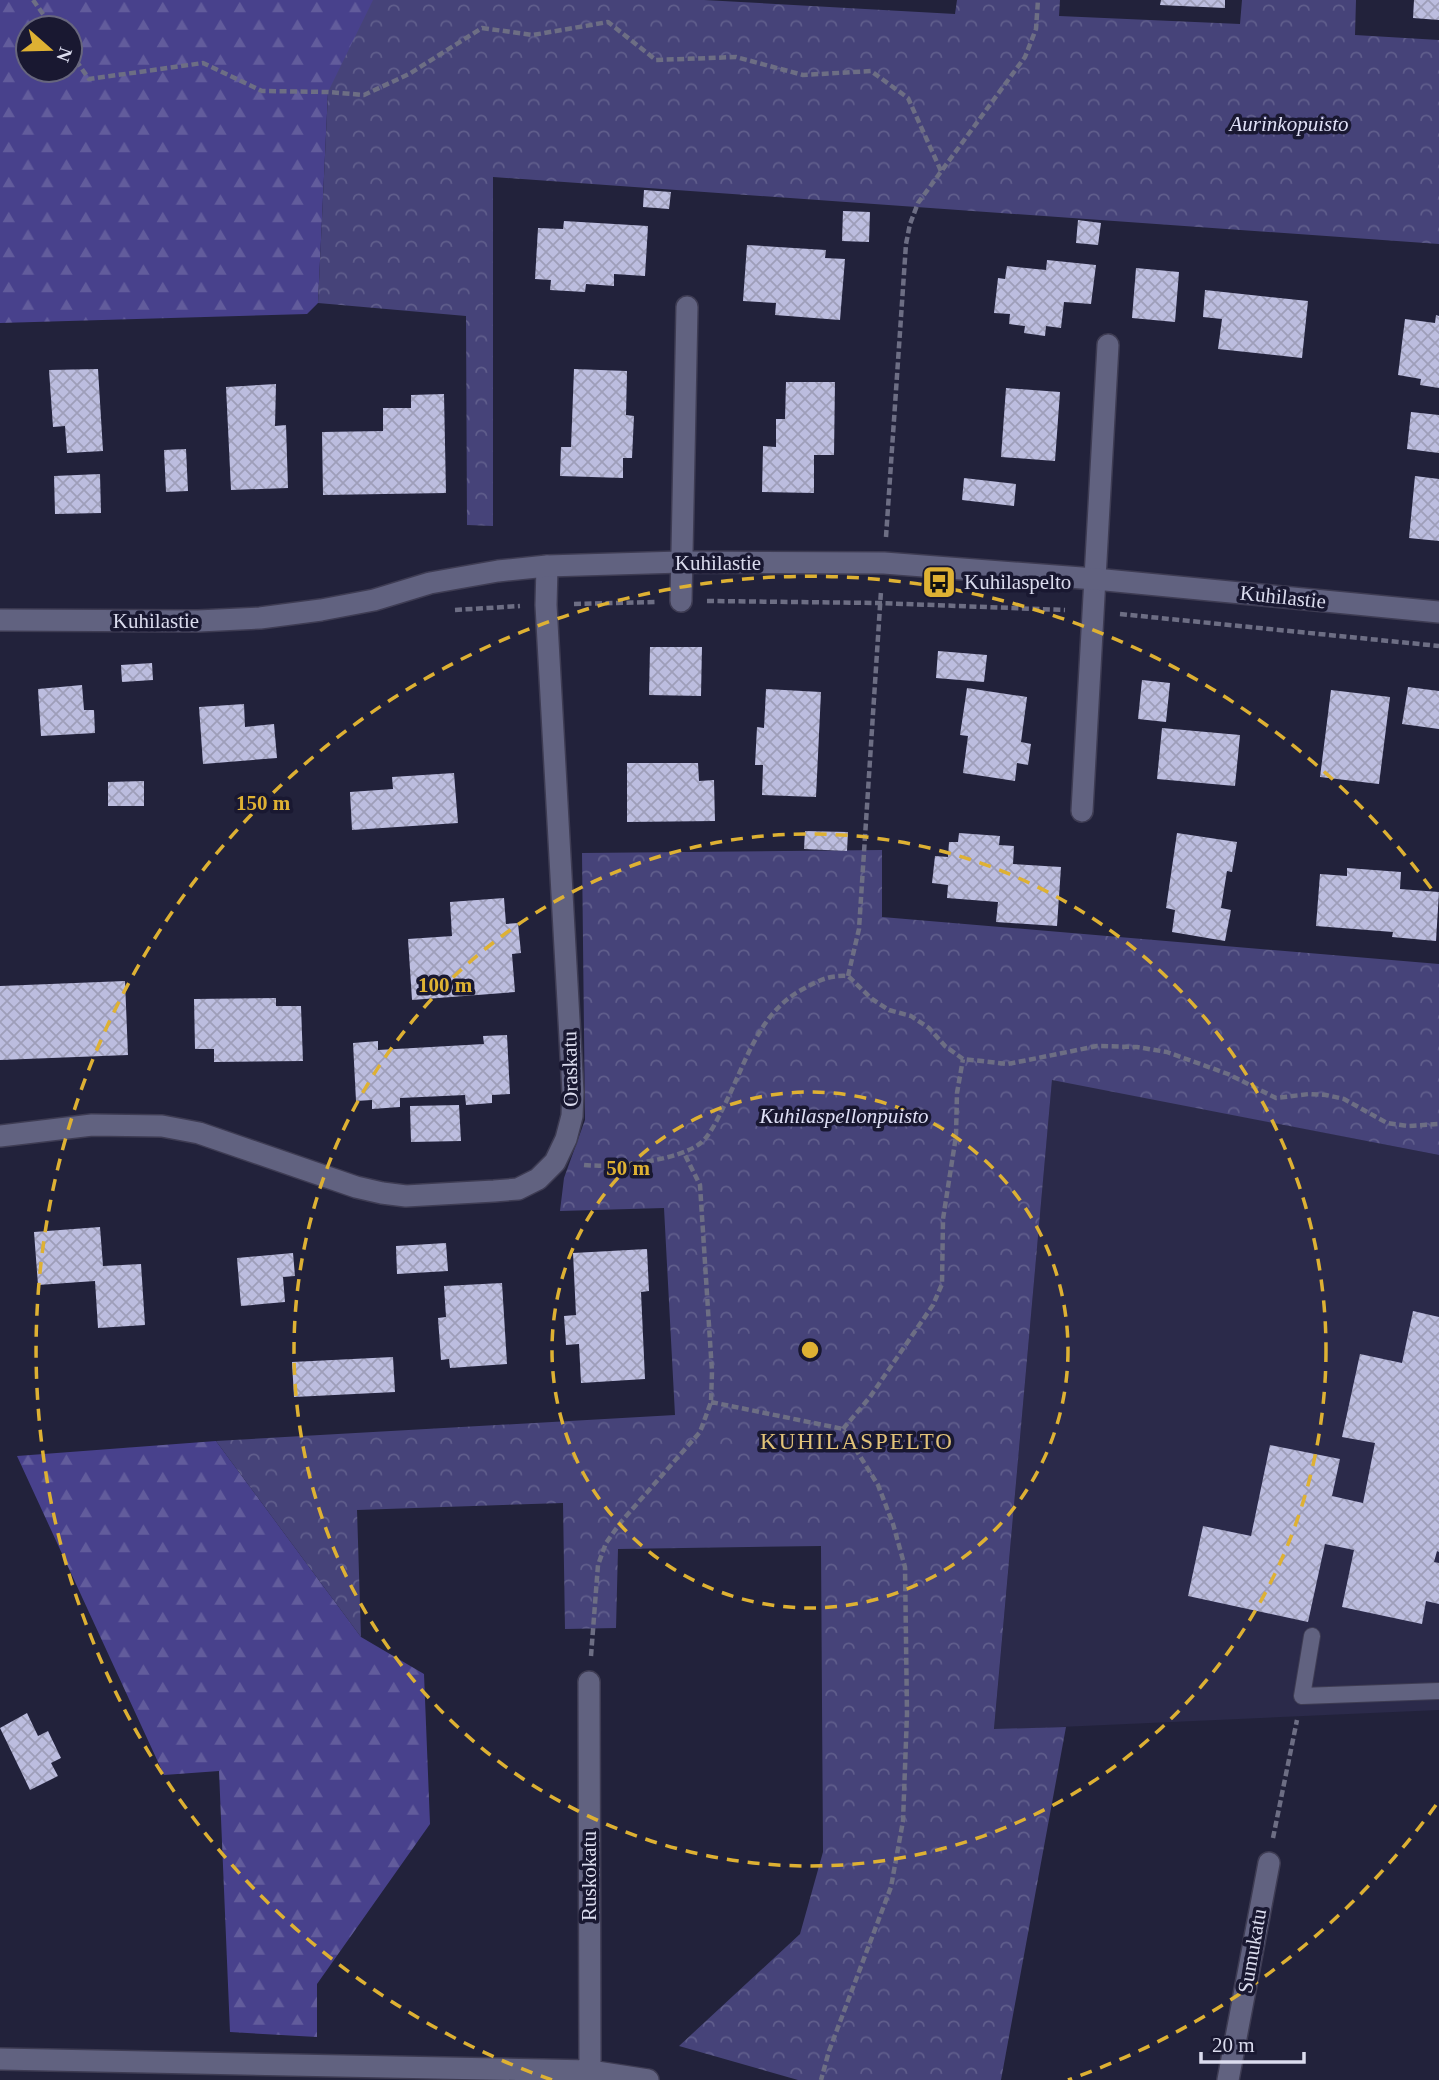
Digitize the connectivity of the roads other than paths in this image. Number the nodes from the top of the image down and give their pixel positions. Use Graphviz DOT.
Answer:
graph roads {
  1 [pos="687,307"];
  2 [pos="1108,345"];
  3 [pos="681,562"];
  4 [pos="547,566"];
  5 [pos="1095,579"];
  6 [pos="681,601"];
  7 [pos="1439,612"];
  8 [pos="0,620"];
  9 [pos="1082,811"];
  10 [pos="0,1136"];
  11 [pos="1312,1636"];
  12 [pos="589,1682"];
  13 [pos="1439,1691"];
  14 [pos="1269,1863"];
  15 [pos="0,2059"];
  16 [pos="590,2071"];
  17 [pos="648,2080"];
  18 [pos="1228,2080"];
  1 -- 3 [label="street"];
  2 -- 5 [label="street"];
  3 -- 4 [label="street, Kuhilastie"];
  3 -- 5 [label="street, Kuhilastie"];
  3 -- 6 [label="street"];
  4 -- 8 [label="street, Kuhilastie"];
  4 -- 10 [label="street, Oraskatu"];
  5 -- 7 [label="street, Kuhilastie"];
  5 -- 9 [label="street"];
  11 -- 13 [label="lane"];
  12 -- 16 [label="street, Ruskokatu"];
  14 -- 18 [label="street, Sumukatu"];
  15 -- 16 [label="street"];
  16 -- 17 [label="street"];
}
